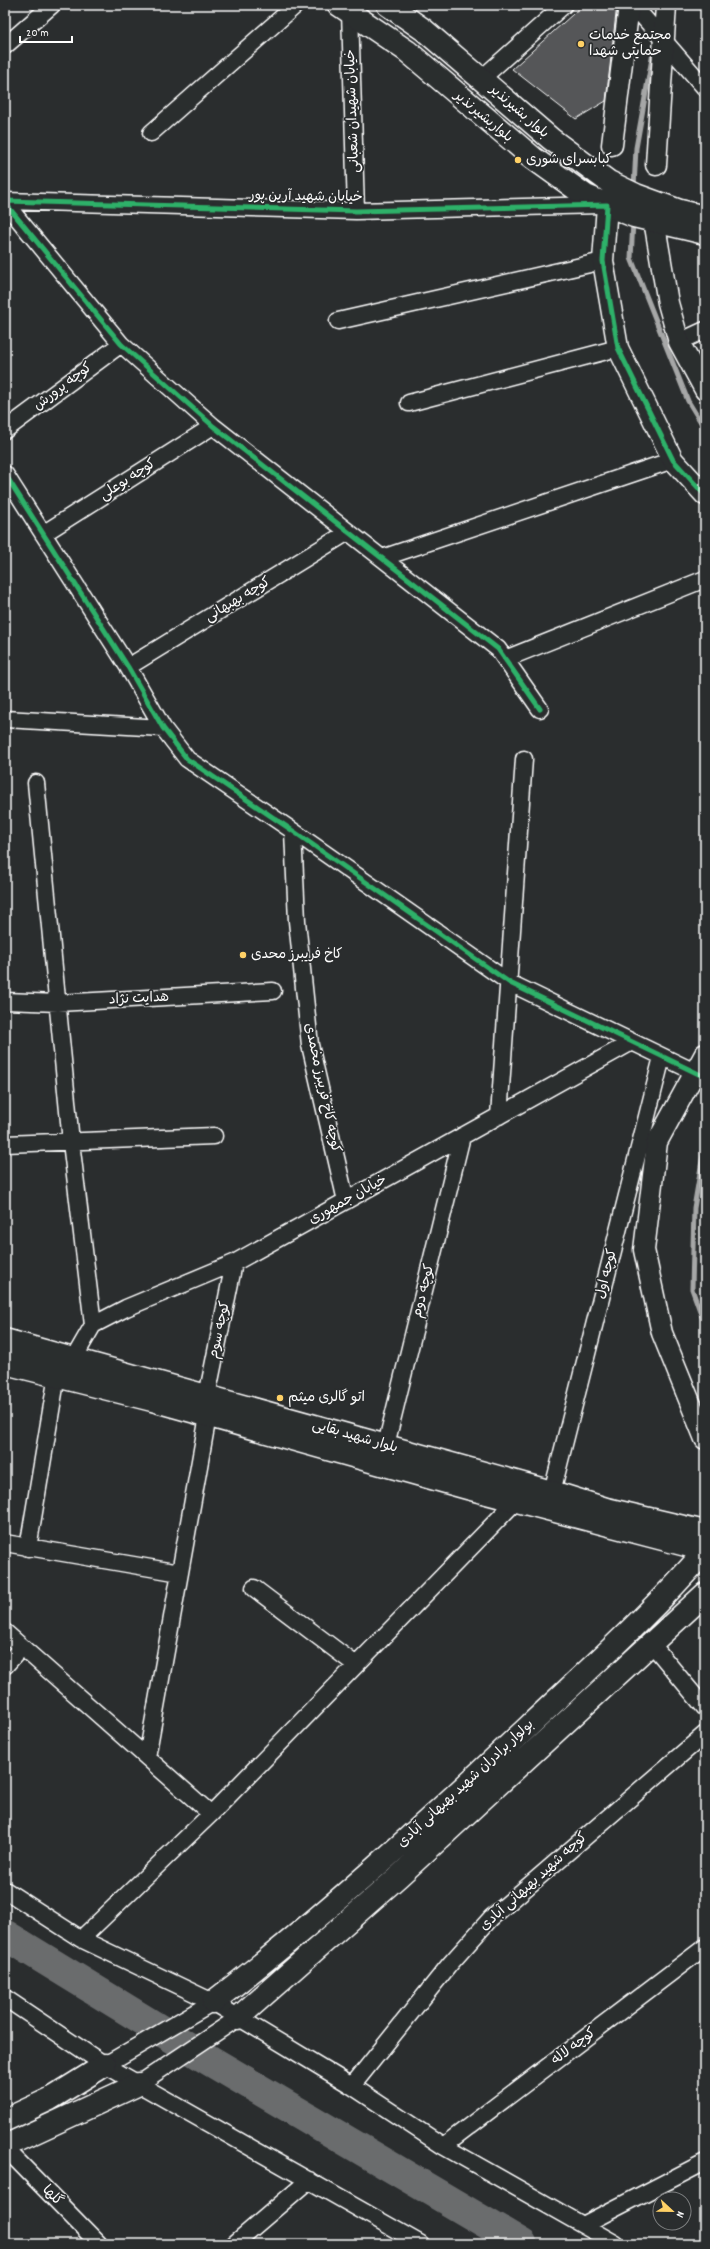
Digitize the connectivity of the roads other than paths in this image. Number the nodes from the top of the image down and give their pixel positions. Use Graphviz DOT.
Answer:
graph roads {
  1 [pos="52,5"];
  2 [pos="296,5"];
  3 [pos="388,5"];
  4 [pos="564,5"];
  5 [pos="629,5"];
  6 [pos="633,5"];
  7 [pos="666,5"];
  8 [pos="345,8"];
  9 [pos="664,40"];
  10 [pos="5,46"];
  11 [pos="481,79"];
  12 [pos="705,88"];
  13 [pos="151,133"];
  14 [pos="612,145"];
  15 [pos="656,165"];
  16 [pos="5,202"];
  17 [pos="607,204"];
  18 [pos="356,211"];
  19 [pos="705,217"];
  20 [pos="654,220"];
  21 [pos="705,233"];
  22 [pos="603,261"];
  23 [pos="338,321"];
  24 [pos="705,330"];
  25 [pos="679,342"];
  26 [pos="121,344"];
  27 [pos="618,348"];
  28 [pos="705,390"];
  29 [pos="409,403"];
  30 [pos="214,426"];
  31 [pos="5,430"];
  32 [pos="673,460"];
  33 [pos="5,474"];
  34 [pos="705,495"];
  35 [pos="348,532"];
  36 [pos="44,534"];
  37 [pos="382,558"];
  38 [pos="705,579"];
  39 [pos="505,659"];
  40 [pos="128,667"];
  41 [pos="540,710"];
  42 [pos="5,719"];
  43 [pos="163,728"];
  44 [pos="524,759"];
  45 [pos="36,784"];
  46 [pos="293,831"];
  47 [pos="510,983"];
  48 [pos="273,991"];
  49 [pos="5,1001"];
  50 [pos="58,1003"];
  51 [pos="630,1043"];
  52 [pos="705,1054"];
  53 [pos="662,1057"];
  54 [pos="699,1075"];
  55 [pos="499,1116"];
  56 [pos="214,1136"];
  57 [pos="462,1136"];
  58 [pos="71,1142"];
  59 [pos="5,1144"];
  60 [pos="346,1201"];
  61 [pos="234,1263"];
  62 [pos="93,1325"];
  63 [pos="5,1340"];
  64 [pos="74,1358"];
  65 [pos="5,1363"];
  66 [pos="57,1375"];
  67 [pos="208,1406"];
  68 [pos="705,1439"];
  69 [pos="386,1446"];
  70 [pos="552,1492"];
  71 [pos="516,1501"];
  72 [pos="705,1532"];
  73 [pos="5,1543"];
  74 [pos="28,1548"];
  75 [pos="705,1551"];
  76 [pos="180,1574"];
  77 [pos="254,1588"];
  78 [pos="705,1594"];
  79 [pos="5,1632"];
  80 [pos="651,1643"];
  81 [pos="22,1647"];
  82 [pos="356,1665"];
  83 [pos="5,1666"];
  84 [pos="705,1708"];
  85 [pos="705,1734"];
  86 [pos="147,1757"];
  87 [pos="211,1814"];
  88 [pos="5,1890"];
  89 [pos="81,1939"];
  90 [pos="705,1947"];
  91 [pos="5,1998"];
  92 [pos="213,2002"];
  93 [pos="238,2018"];
  94 [pos="106,2065"];
  95 [pos="139,2084"];
  96 [pos="352,2086"];
  97 [pos="5,2120"];
  98 [pos="443,2146"];
  99 [pos="5,2147"];
  100 [pos="705,2162"];
  101 [pos="309,2180"];
  102 [pos="583,2225"];
  103 [pos="100,2244"];
  104 [pos="234,2244"];
  105 [pos="421,2244"];
  106 [pos="616,2244"];
  1 -- 10 [label="street"];
  2 -- 13 [label="street"];
  3 -- 11 [label="main road, بلوار بشیرنذیر"];
  4 -- 11 [label="street"];
  5 -- 14 [label="street"];
  6 -- 9 [label="street"];
  7 -- 9 [label="street"];
  8 -- 17 [label="main road, بلواربشیرنذیر"];
  8 -- 18 [label="street, خیابان شهیدان شعبانی"];
  9 -- 12 [label="street"];
  9 -- 15 [label="street"];
  11 -- 19 [label="main road, بلوار بشیرنذیر"];
  16 -- 18 [label="street, خیابان شهید آرین پور"];
  16 -- 26 [label="street"];
  17 -- 18 [label="street, خیابان شهید آرین پور"];
  17 -- 20 [label="main road, بلواربشیرنذیر"];
  17 -- 22 [label="street"];
  20 -- 21 [label="main road, بلواربشیرنذیر"];
  20 -- 25 [label="street"];
  22 -- 23 [label="street"];
  22 -- 27 [label="street"];
  24 -- 25 [label="street"];
  25 -- 28 [label="street"];
  26 -- 30 [label="street"];
  26 -- 31 [label="street, کوچه پرورش"];
  27 -- 29 [label="street"];
  27 -- 32 [label="street"];
  30 -- 35 [label="street"];
  30 -- 36 [label="street, کوچه بوعلی"];
  32 -- 34 [label="street"];
  32 -- 37 [label="street"];
  33 -- 36 [label="street"];
  35 -- 37 [label="street"];
  35 -- 40 [label="street, کوچه بهبهانی"];
  36 -- 40 [label="street"];
  37 -- 39 [label="street"];
  38 -- 39 [label="street"];
  39 -- 41 [label="street"];
  40 -- 43 [label="street"];
  42 -- 43 [label="street"];
  43 -- 46 [label="street"];
  44 -- 47 [label="street"];
  45 -- 50 [label="street"];
  46 -- 47 [label="street"];
  46 -- 60 [label="street, کوچه کاخ فریبرز مخمدی"];
  47 -- 51 [label="street"];
  47 -- 55 [label="street"];
  48 -- 50 [label="street, هدایت نژاد"];
  49 -- 50 [label="street, هدایت نژاد"];
  50 -- 58 [label="street"];
  51 -- 53 [label="street"];
  51 -- 55 [label="street, خیابان جمهوری"];
  52 -- 54 [label="street"];
  53 -- 54 [label="street"];
  53 -- 70 [label="street, کوچه اول"];
  54 -- 68 [label="street"];
  55 -- 57 [label="street, خیابان جمهوری"];
  56 -- 58 [label="street"];
  57 -- 60 [label="street, خیابان جمهوری"];
  57 -- 69 [label="street, کوچه دوم"];
  58 -- 59 [label="street"];
  58 -- 62 [label="street"];
  60 -- 61 [label="street, خیابان جمهوری"];
  61 -- 62 [label="street, خیابان جمهوری"];
  61 -- 67 [label="street, کوچه سوم"];
  62 -- 64 [label="street"];
  63 -- 64 [label="main road, بلوار شهید بقایی"];
  64 -- 67 [label="main road, بلوار شهید بقایی"];
  65 -- 66 [label="main road, بلوار شهید بقایی"];
  66 -- 67 [label="main road, بلوار شهید بقایی"];
  66 -- 74 [label="street"];
  67 -- 69 [label="main road, بلوار شهید بقایی"];
  67 -- 71 [label="main road, بلوار شهید بقایی"];
  67 -- 76 [label="street, کوچه سوم"];
  69 -- 70 [label="main road, بلوار شهید بقایی"];
  70 -- 72 [label="main road, بلوار شهید بقایی"];
  71 -- 75 [label="main road, بلوار شهید بقایی"];
  71 -- 82 [label="street"];
  73 -- 74 [label="street"];
  74 -- 76 [label="street"];
  75 -- 92 [label="main road, بولوار برادران شهید بهبهانی آبادی"];
  76 -- 86 [label="street, کوچه سوم"];
  77 -- 82 [label="street"];
  78 -- 80 [label="main road, بولوار برادران شهید بهبهانی آبادی"];
  79 -- 81 [label="street"];
  80 -- 84 [label="street"];
  80 -- 93 [label="main road, بولوار برادران شهید بهبهانی آبادی"];
  81 -- 83 [label="street"];
  81 -- 86 [label="street"];
  82 -- 87 [label="street"];
  85 -- 96 [label="street, کوچه شهید بهبهانی آبادی"];
  86 -- 87 [label="street"];
  87 -- 89 [label="street"];
  88 -- 89 [label="street"];
  89 -- 92 [label="street"];
  90 -- 98 [label="street, کوچه لاله"];
  91 -- 94 [label="street"];
  92 -- 93 [label="street"];
  92 -- 94 [label="street"];
  93 -- 95 [label="street"];
  93 -- 96 [label="street"];
  94 -- 95 [label="street"];
  94 -- 97 [label="main road"];
  95 -- 99 [label="main road"];
  95 -- 101 [label="street"];
  96 -- 98 [label="street"];
  98 -- 102 [label="street"];
  99 -- 103 [label="street, گلها"];
  100 -- 102 [label="street"];
  101 -- 104 [label="street"];
  101 -- 105 [label="street"];
  102 -- 106 [label="street"];
}
